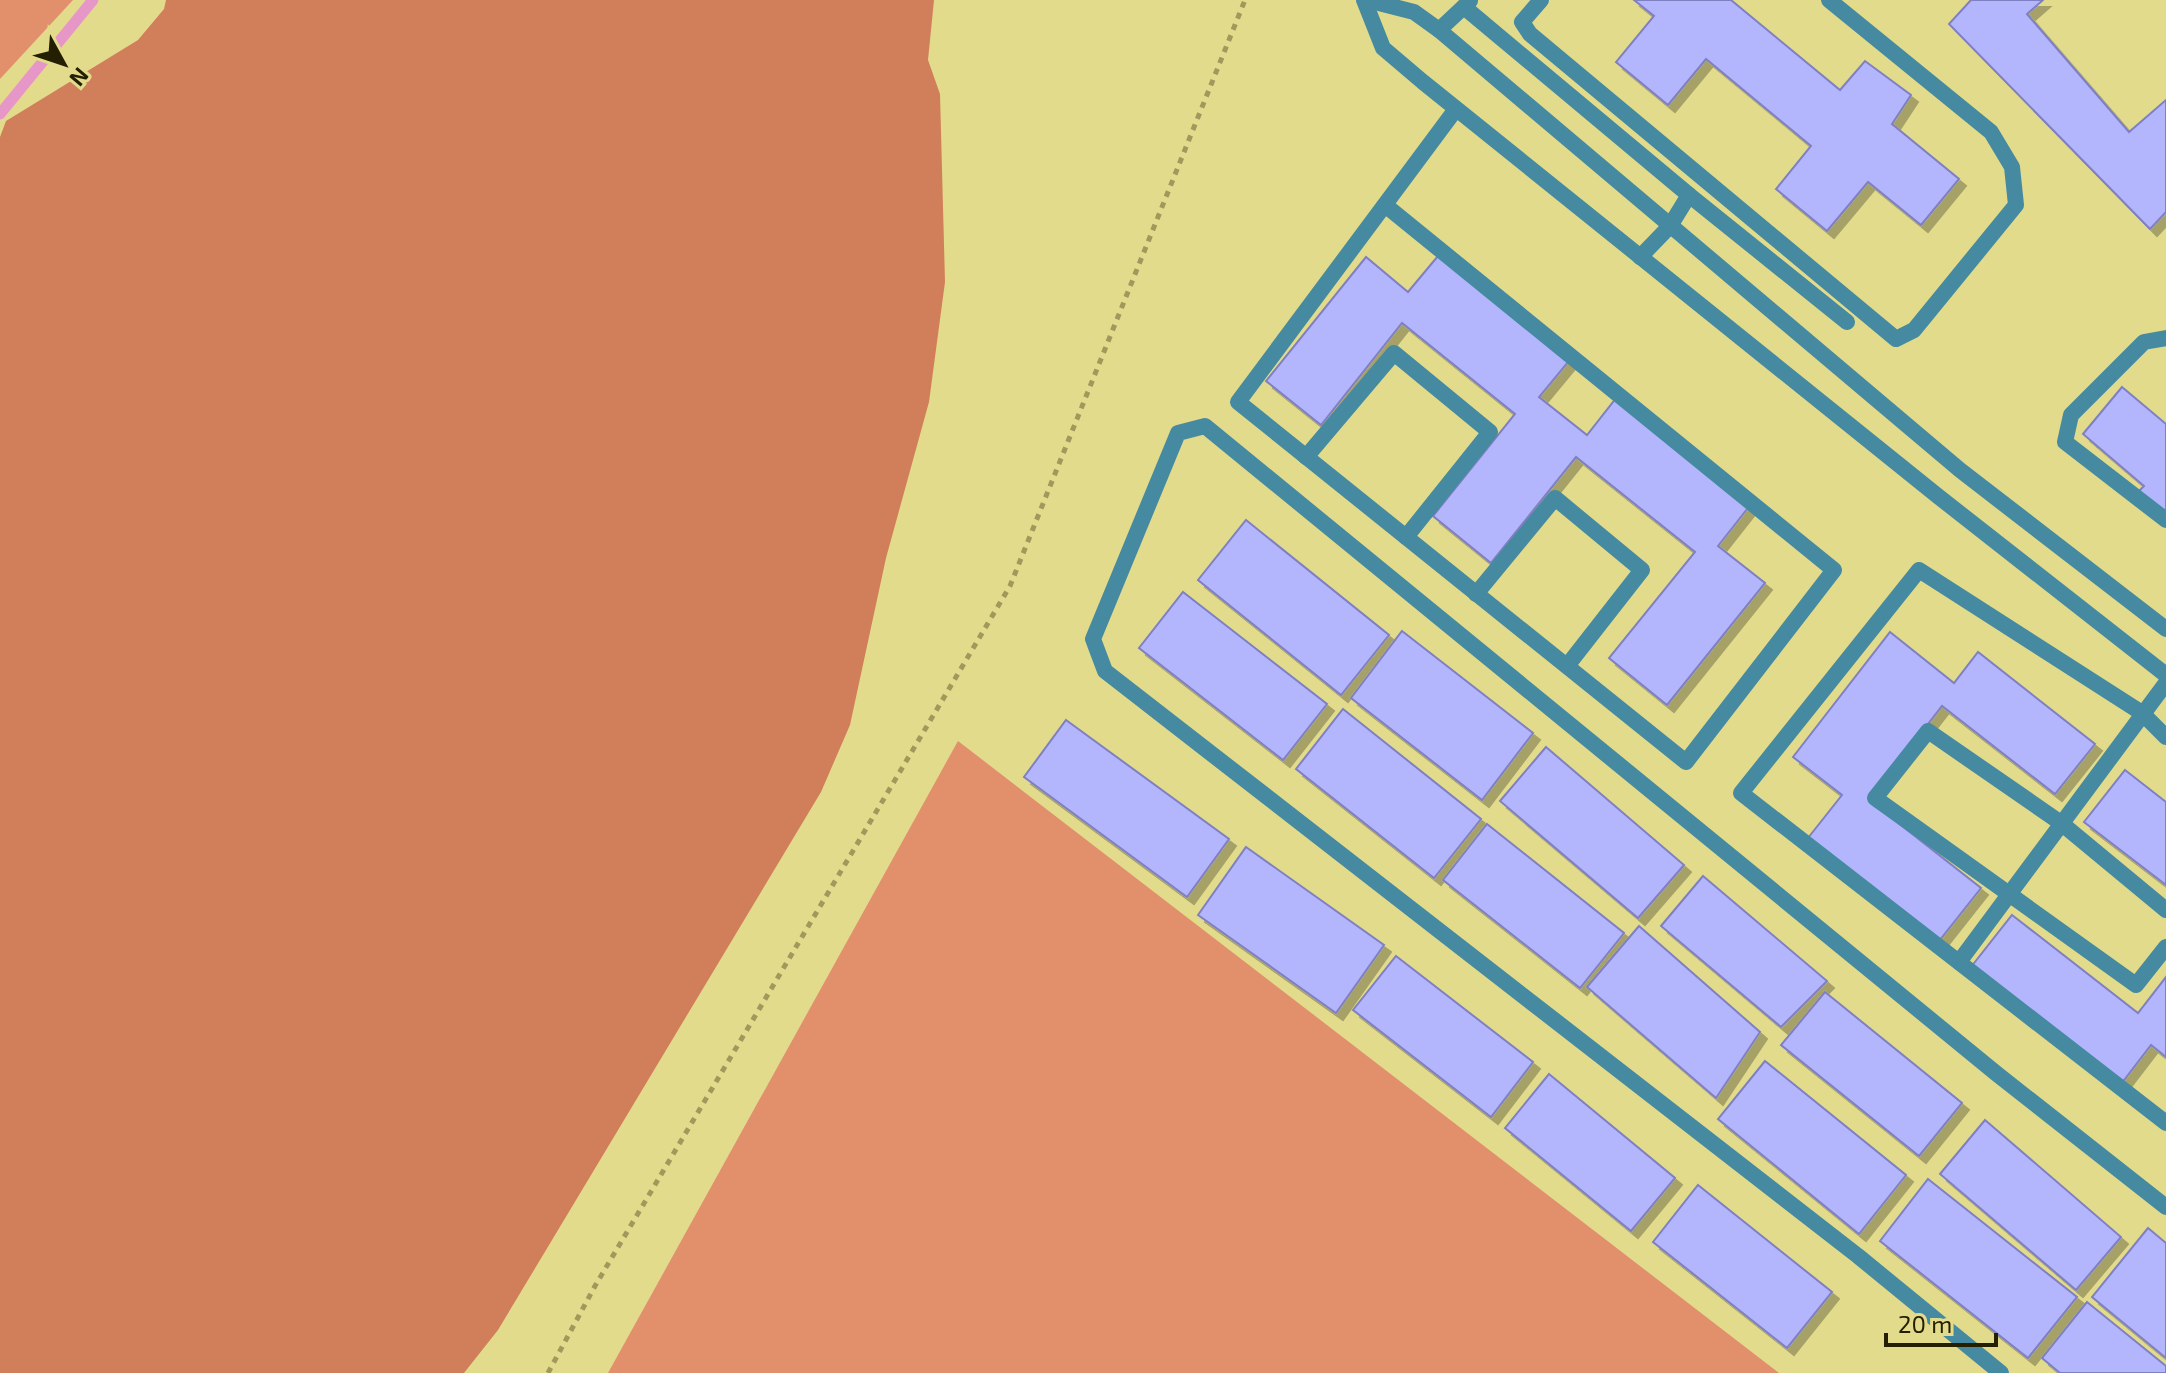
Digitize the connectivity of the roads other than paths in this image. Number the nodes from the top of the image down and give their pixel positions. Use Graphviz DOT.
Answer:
graph roads {
  1 [pos="1366,0"];
  2 [pos="1541,0"];
  3 [pos="1829,0"];
  4 [pos="1468,4"];
  5 [pos="1439,30"];
  6 [pos="1456,109"];
  7 [pos="1689,195"];
  8 [pos="1385,205"];
  9 [pos="1670,226"];
  10 [pos="1640,257"];
  11 [pos="1847,322"];
  12 [pos="2166,338"];
  13 [pos="1306,457"];
  14 [pos="2166,520"];
  15 [pos="1406,537"];
  16 [pos="1476,594"];
  17 [pos="2166,629"];
  18 [pos="1567,666"];
  19 [pos="2166,675"];
  20 [pos="2166,683"];
  21 [pos="2142,713"];
  22 [pos="2166,737"];
  23 [pos="2061,823"];
  24 [pos="2009,893"];
  25 [pos="2166,910"];
  26 [pos="2166,947"];
  27 [pos="1959,962"];
  28 [pos="2166,1123"];
  29 [pos="2166,1207"];
  30 [pos="2001,1373"];
  1 -- 5 [label="street"];
  1 -- 6 [label="street"];
  2 -- 3 [label="street"];
  4 -- 5 [label="street"];
  4 -- 7 [label="street"];
  5 -- 9 [label="street"];
  6 -- 8 [label="street"];
  6 -- 10 [label="street"];
  7 -- 9 [label="street"];
  7 -- 11 [label="street"];
  8 -- 13 [label="street"];
  8 -- 18 [label="street"];
  9 -- 10 [label="street"];
  9 -- 17 [label="street"];
  10 -- 19 [label="street"];
  12 -- 14 [label="street"];
  13 -- 15 [label="street"];
  13 -- 15 [label="street"];
  15 -- 16 [label="street"];
  16 -- 18 [label="street"];
  16 -- 18 [label="street"];
  20 -- 21 [label="street"];
  21 -- 22 [label="street"];
  21 -- 23 [label="street"];
  21 -- 27 [label="street"];
  23 -- 24 [label="street"];
  23 -- 24 [label="street"];
  23 -- 25 [label="street"];
  24 -- 26 [label="street"];
  24 -- 27 [label="street"];
  27 -- 28 [label="street"];
  29 -- 30 [label="street"];
}
